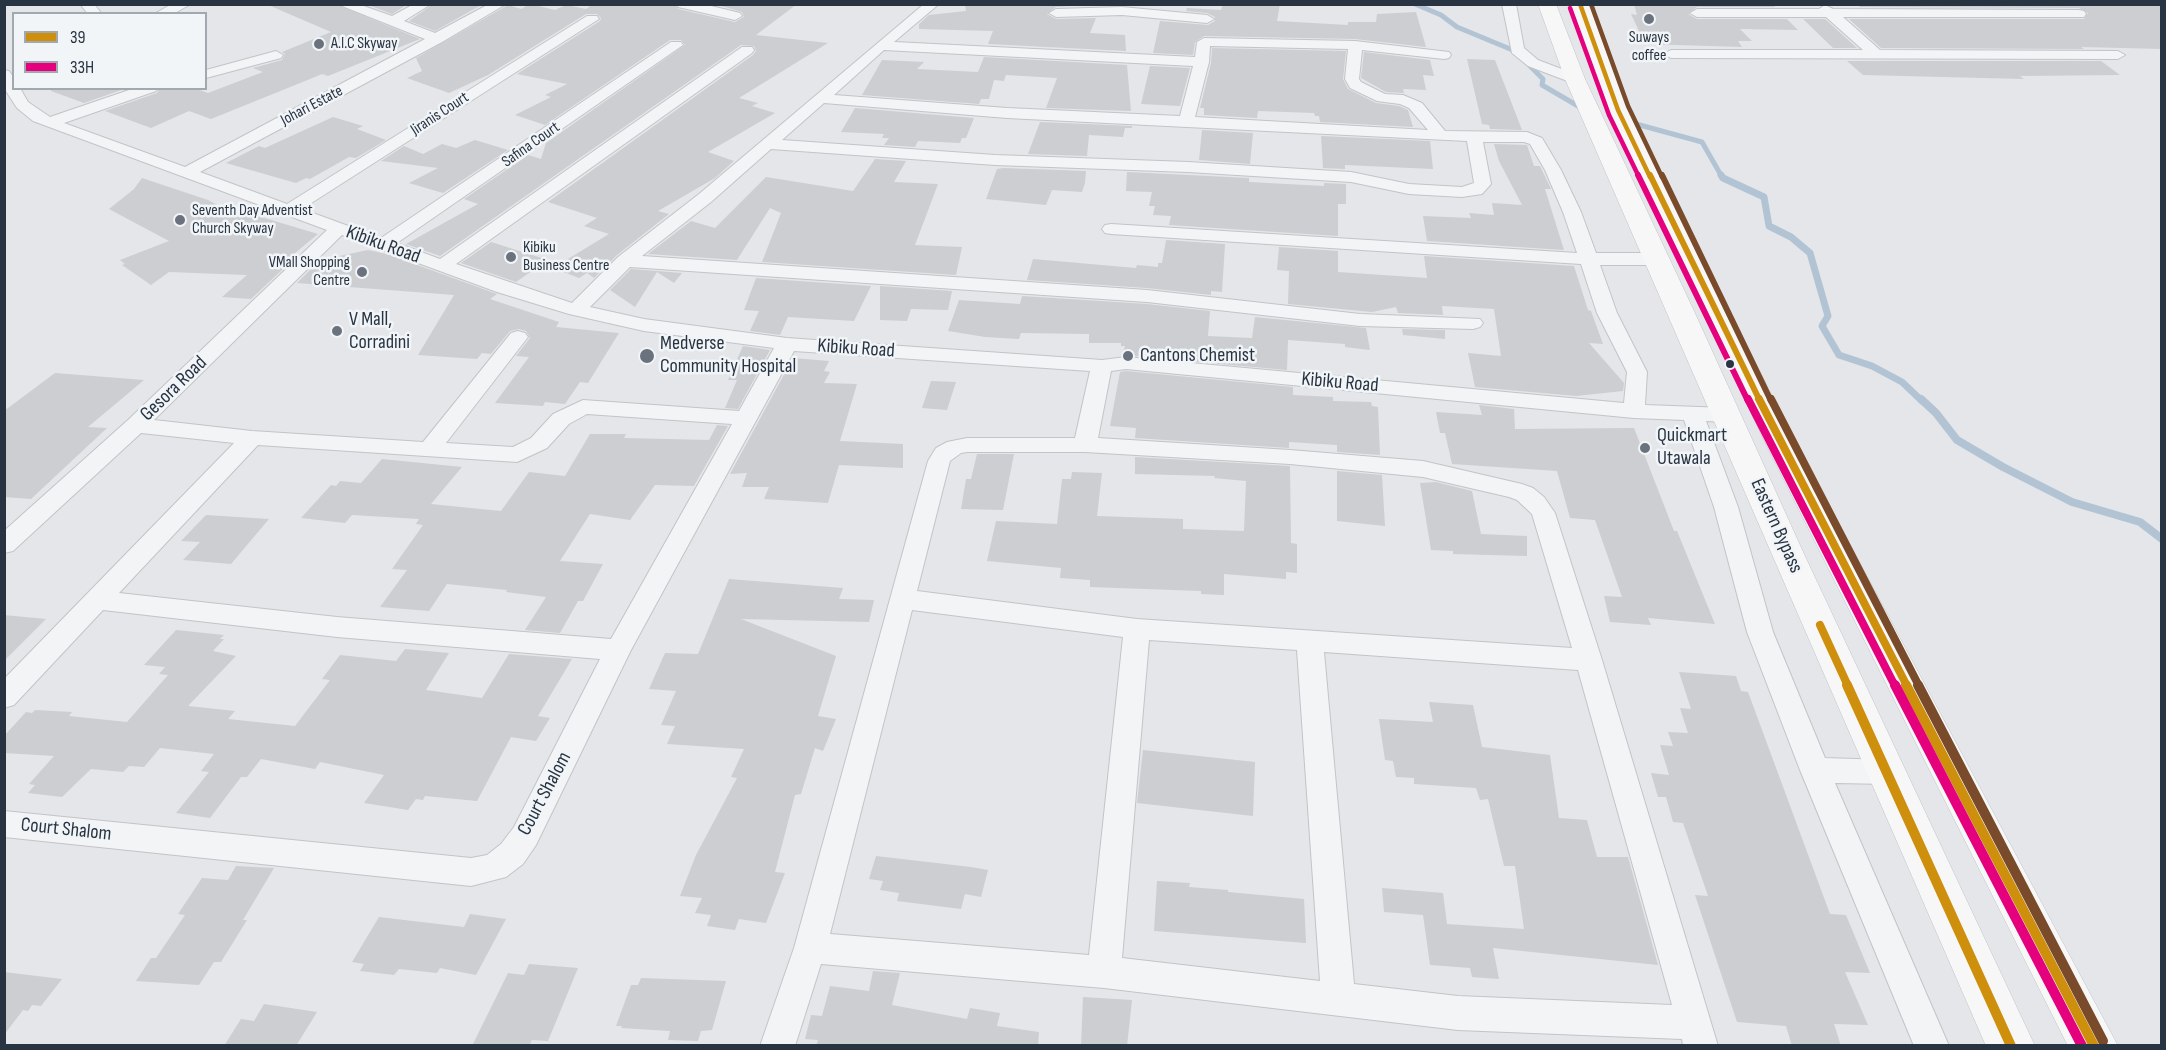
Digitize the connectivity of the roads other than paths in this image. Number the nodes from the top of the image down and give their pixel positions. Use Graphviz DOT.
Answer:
graph roads {
  1 [pos="185,4"];
  2 [pos="343,4"];
  3 [pos="425,4"];
  4 [pos="500,4"];
  5 [pos="683,4"];
  6 [pos="933,4"];
  7 [pos="1213,4"];
  8 [pos="1509,4"];
  9 [pos="1546,4"];
  10 [pos="1580,4"];
  11 [pos="1826,9"];
  12 [pos="165,12"];
  13 [pos="1056,13"];
  14 [pos="1697,13"];
  15 [pos="2079,14"];
  16 [pos="735,16"];
  17 [pos="592,19"];
  18 [pos="1207,19"];
  19 [pos="393,21"];
  20 [pos="437,39"];
  21 [pos="1204,42"];
  22 [pos="676,45"];
  23 [pos="1355,45"];
  24 [pos="881,46"];
  25 [pos="747,50"];
  26 [pos="1671,54"];
  27 [pos="1876,54"];
  28 [pos="276,55"];
  29 [pos="1444,55"];
  30 [pos="2118,55"];
  31 [pos="1202,62"];
  32 [pos="4,72"];
  33 [pos="207,74"];
  34 [pos="1575,78"];
  35 [pos="145,90"];
  36 [pos="820,98"];
  37 [pos="13,109"];
  38 [pos="50,122"];
  39 [pos="1186,123"];
  40 [pos="1440,135"];
  41 [pos="1474,137"];
  42 [pos="767,144"];
  43 [pos="186,172"];
  44 [pos="289,210"];
  45 [pos="339,228"];
  46 [pos="1111,228"];
  47 [pos="384,244"];
  48 [pos="1588,259"];
  49 [pos="1657,259"];
  50 [pos="625,261"];
  51 [pos="442,266"];
  52 [pos="576,310"];
  53 [pos="1473,323"];
  54 [pos="518,337"];
  55 [pos="788,344"];
  56 [pos="1102,366"];
  57 [pos="1634,411"];
  58 [pos="1692,413"];
  59 [pos="1726,415"];
  60 [pos="746,418"];
  61 [pos="136,425"];
  62 [pos="252,438"];
  63 [pos="1085,446"];
  64 [pos="429,449"];
  65 [pos="4,545"];
  66 [pos="902,599"];
  67 [pos="99,600"];
  68 [pos="1137,629"];
  69 [pos="1310,641"];
  70 [pos="618,650"];
  71 [pos="1589,660"];
  72 [pos="4,697"];
  73 [pos="1815,770"];
  74 [pos="1888,772"];
  75 [pos="4,824"];
  76 [pos="810,948"];
  77 [pos="1104,972"];
  78 [pos="1338,999"];
  79 [pos="1698,1034"];
  80 [pos="777,1046"];
  81 [pos="1932,1046"];
  82 [pos="2011,1046"];
  83 [pos="2094,1046"];
  1 -- 12 [label="street"];
  2 -- 19 [label="street"];
  3 -- 19 [label="street"];
  4 -- 20 [label="street, Johari Estate"];
  5 -- 16 [label="street"];
  6 -- 24 [label="street"];
  7 -- 18 [label="street"];
  8 -- 34 [label="street"];
  9 -- 34 [label="main road, Eastern Bypass"];
  10 -- 83 [label="main road, Eastern Bypass"];
  11 -- 14 [label="street"];
  11 -- 15 [label="street"];
  11 -- 27 [label="street"];
  13 -- 18 [label="street"];
  17 -- 44 [label="street, Jiranis Court"];
  18 -- 21 [label="street"];
  19 -- 20 [label="street"];
  20 -- 43 [label="street, Johari Estate"];
  21 -- 23 [label="street"];
  21 -- 31 [label="street"];
  22 -- 47 [label="street, Safina Court"];
  23 -- 29 [label="street"];
  23 -- 40 [label="street"];
  24 -- 31 [label="street"];
  24 -- 36 [label="street"];
  25 -- 51 [label="street"];
  26 -- 27 [label="street"];
  27 -- 30 [label="street"];
  28 -- 33 [label="street"];
  31 -- 39 [label="street"];
  32 -- 37 [label="street, Kibiku Road"];
  34 -- 49 [label="main road, Eastern Bypass"];
  35 -- 38 [label="street"];
  36 -- 39 [label="street"];
  36 -- 42 [label="street"];
  37 -- 38 [label="street, Kibiku Road"];
  38 -- 43 [label="street, Kibiku Road"];
  39 -- 40 [label="street"];
  40 -- 41 [label="street"];
  41 -- 42 [label="street"];
  41 -- 48 [label="street"];
  42 -- 50 [label="street"];
  43 -- 44 [label="street, Kibiku Road"];
  44 -- 45 [label="street, Kibiku Road"];
  45 -- 47 [label="street, Kibiku Road"];
  45 -- 61 [label="street, Gesora Road"];
  46 -- 48 [label="street"];
  47 -- 51 [label="street, Kibiku Road"];
  48 -- 49 [label="street"];
  48 -- 57 [label="street"];
  49 -- 59 [label="main road, Eastern Bypass"];
  50 -- 52 [label="street"];
  50 -- 53 [label="street"];
  51 -- 52 [label="street, Kibiku Road"];
  52 -- 55 [label="street, Kibiku Road"];
  54 -- 64 [label="street"];
  55 -- 56 [label="street, Kibiku Road"];
  55 -- 60 [label="street, Court Shalom"];
  56 -- 57 [label="street, Kibiku Road"];
  56 -- 63 [label="street"];
  57 -- 58 [label="street, Kibiku Road"];
  58 -- 59 [label="street, Kibiku Road"];
  58 -- 73 [label="street"];
  59 -- 74 [label="main road, Eastern Bypass"];
  60 -- 64 [label="street"];
  60 -- 70 [label="street, Court Shalom"];
  61 -- 62 [label="street"];
  61 -- 65 [label="street, Gesora Road"];
  62 -- 64 [label="street"];
  62 -- 67 [label="street"];
  63 -- 66 [label="street"];
  63 -- 71 [label="street"];
  66 -- 68 [label="street"];
  66 -- 76 [label="street"];
  67 -- 70 [label="street"];
  67 -- 72 [label="street"];
  68 -- 69 [label="street"];
  68 -- 77 [label="street"];
  69 -- 71 [label="street"];
  69 -- 78 [label="street"];
  70 -- 75 [label="street, Court Shalom"];
  71 -- 79 [label="street"];
  73 -- 74 [label="street"];
  73 -- 81 [label="street"];
  74 -- 82 [label="main road, Eastern Bypass"];
  76 -- 77 [label="street"];
  76 -- 80 [label="street"];
  77 -- 78 [label="street"];
  78 -- 79 [label="street"];
}
